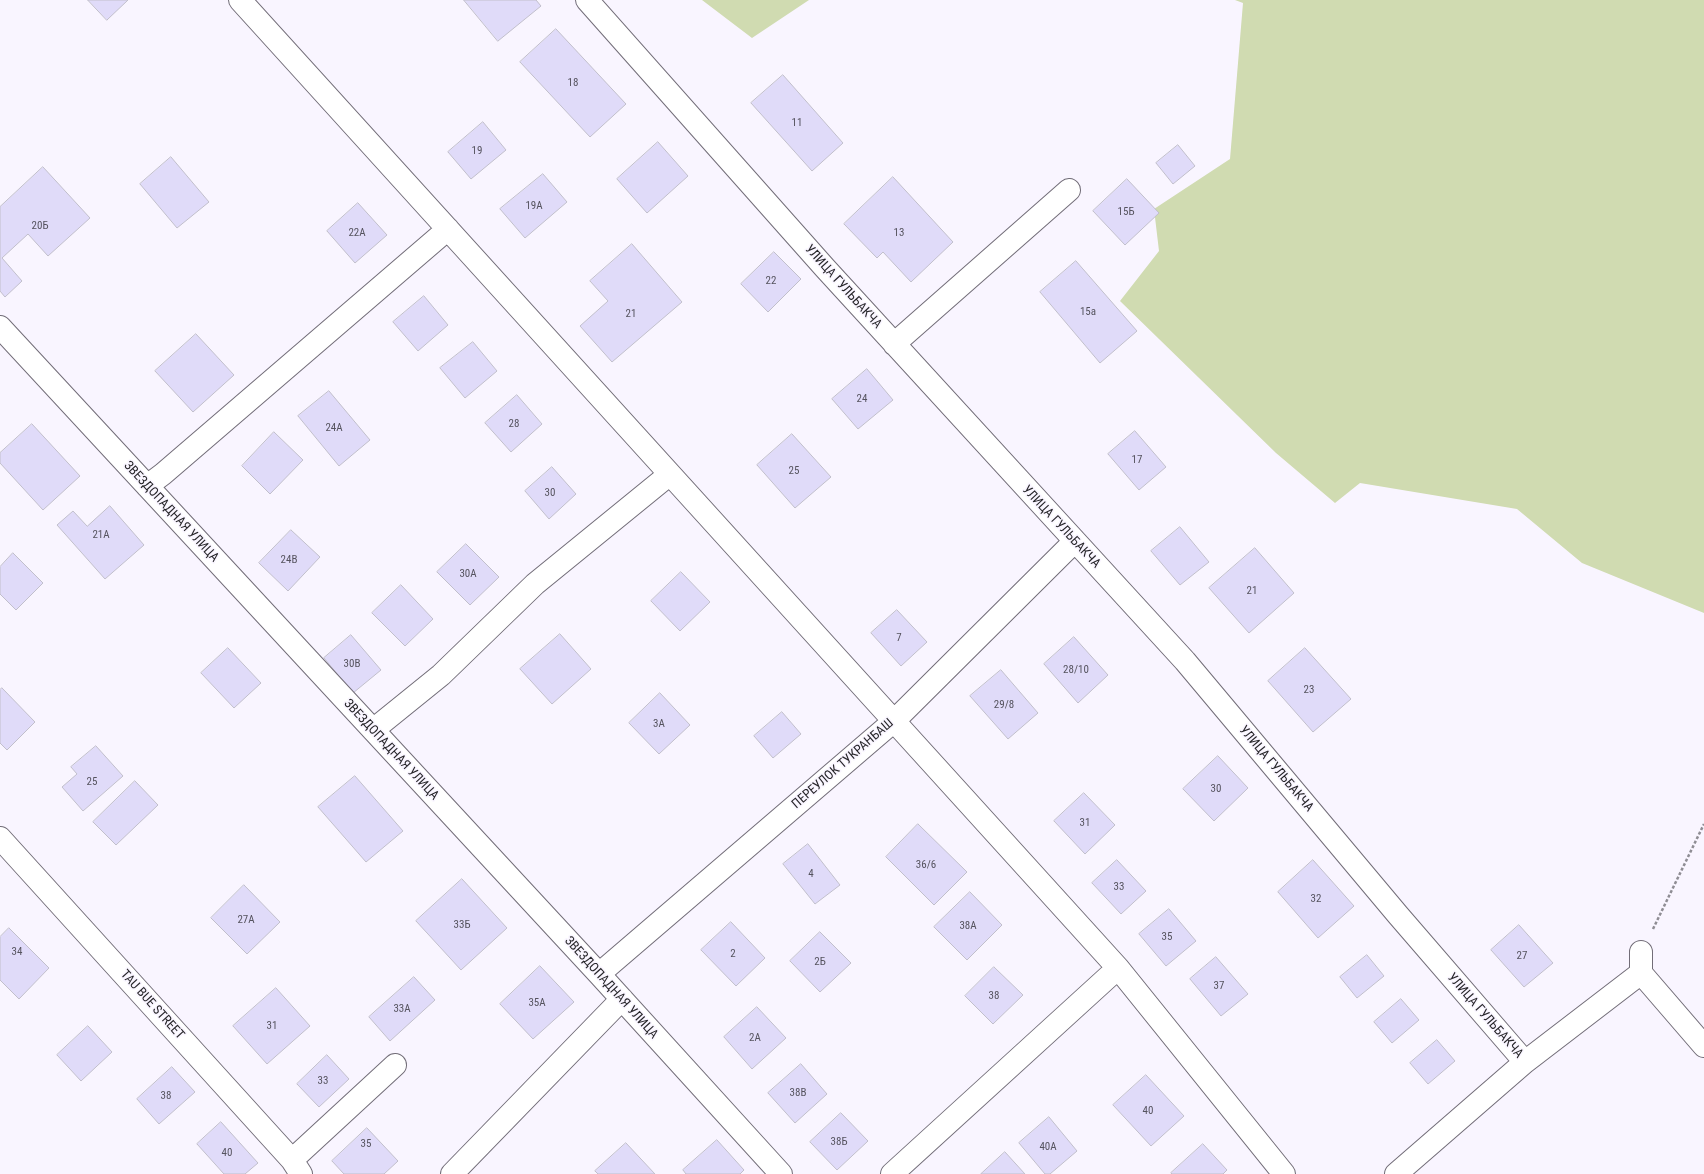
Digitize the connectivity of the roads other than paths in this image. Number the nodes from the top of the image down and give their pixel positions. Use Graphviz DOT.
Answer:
graph roads {
  1 [pos="240,0"];
  2 [pos="587,0"];
  3 [pos="1069,190"];
  4 [pos="448,229"];
  5 [pos="0,328"];
  6 [pos="894,344"];
  7 [pos="670,474"];
  8 [pos="147,486"];
  9 [pos="1075,541"];
  10 [pos="894,721"];
  11 [pos="372,730"];
  12 [pos="0,838"];
  13 [pos="1118,968"];
  14 [pos="599,974"];
  15 [pos="622,999"];
  16 [pos="1704,1046"];
  17 [pos="1525,1062"];
  18 [pos="395,1065"];
  19 [pos="297,1167"];
  20 [pos="452,1174"];
  21 [pos="781,1174"];
  22 [pos="892,1174"];
  23 [pos="1284,1174"];
  24 [pos="1396,1174"];
  1 -- 4 [label="street"];
  2 -- 6 [label="street, УЛИЦА ГУЛЬБАКЧА"];
  3 -- 6 [label="street"];
  4 -- 7 [label="street"];
  4 -- 8 [label="street"];
  5 -- 8 [label="street, ЗВЕЗДОПАДНАЯ УЛИЦА"];
  6 -- 9 [label="street, УЛИЦА ГУЛЬБАКЧА"];
  7 -- 10 [label="street"];
  7 -- 11 [label="street"];
  8 -- 11 [label="street, ЗВЕЗДОПАДНАЯ УЛИЦА"];
  9 -- 10 [label="street, ПЕРЕУЛОК ТУКРАНБАШ"];
  9 -- 17 [label="street, УЛИЦА ГУЛЬБАКЧА"];
  10 -- 13 [label="street"];
  10 -- 14 [label="street, ПЕРЕУЛОК ТУКРАНБАШ"];
  11 -- 14 [label="street, ЗВЕЗДОПАДНАЯ УЛИЦА"];
  12 -- 19 [label="street, TAU BUE STREET"];
  13 -- 22 [label="street"];
  13 -- 23 [label="street"];
  14 -- 15 [label="street, ЗВЕЗДОПАДНАЯ УЛИЦА"];
  15 -- 20 [label="street"];
  15 -- 21 [label="street, ЗВЕЗДОПАДНАЯ УЛИЦА"];
  16 -- 17 [label="street"];
  17 -- 24 [label="street"];
  18 -- 19 [label="street"];
}
